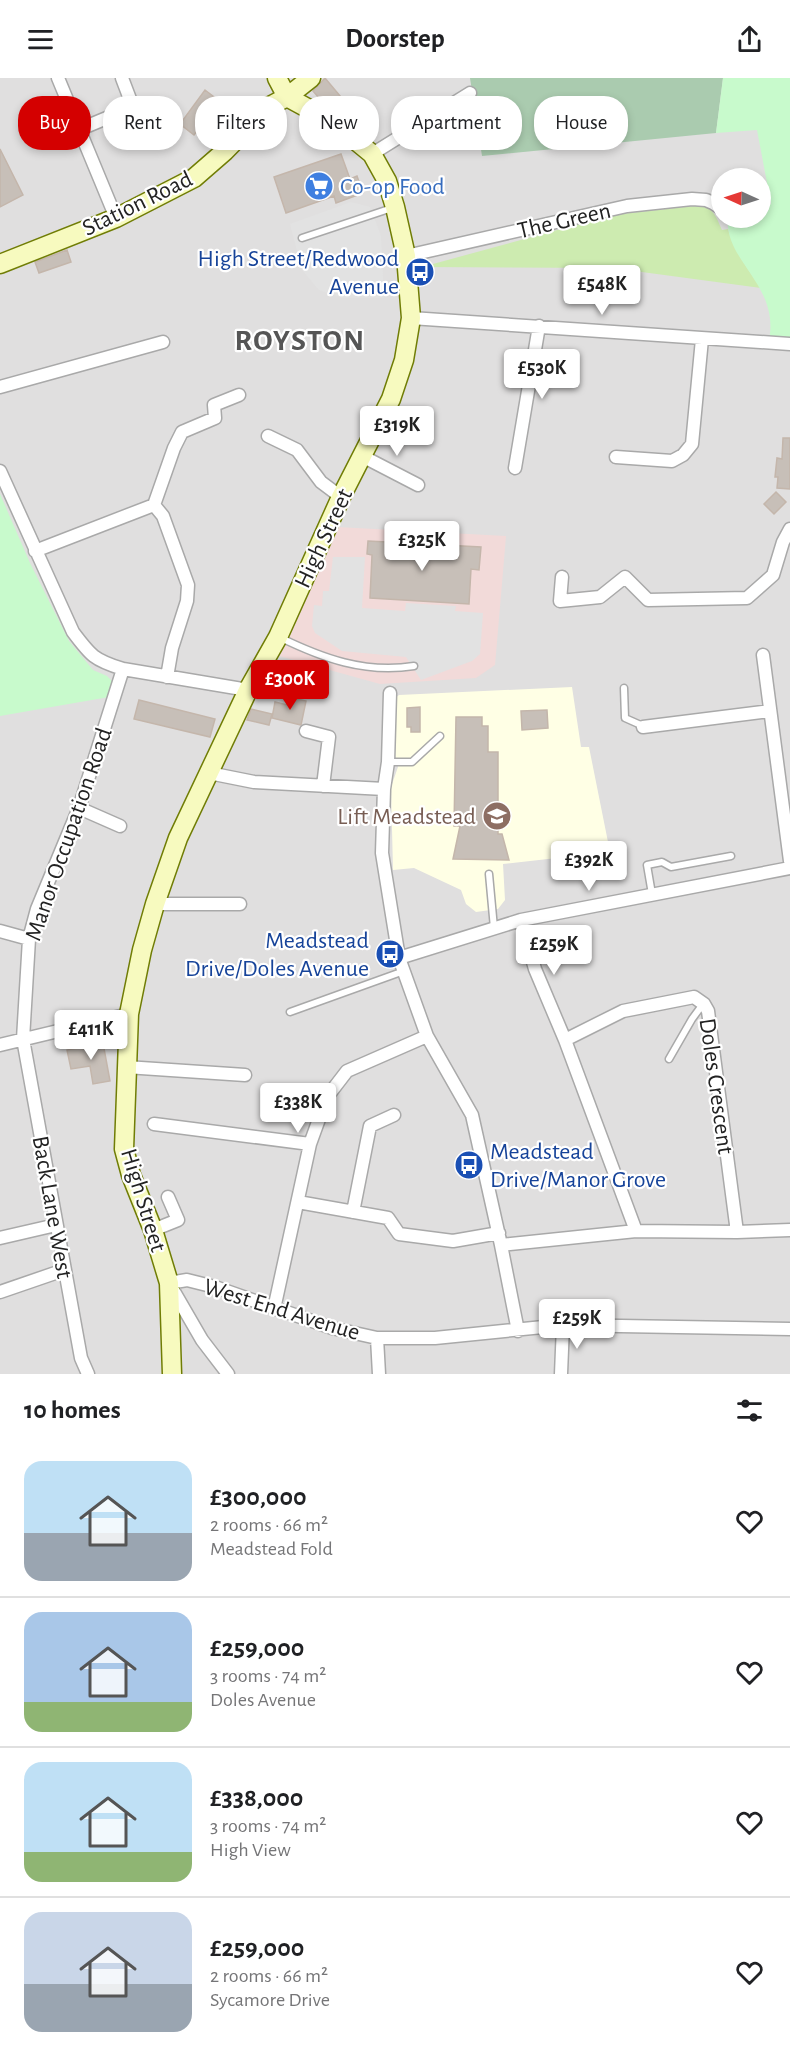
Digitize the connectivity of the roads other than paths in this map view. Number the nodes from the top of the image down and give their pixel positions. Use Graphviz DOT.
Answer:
graph roads {
  1 [pos="58,78"];
  2 [pos="122,78"];
  3 [pos="277,78"];
  4 [pos="311,78"];
  5 [pos="470,93"];
  6 [pos="65,96"];
  7 [pos="286,96"];
  8 [pos="287,97"];
  9 [pos="91,125"];
  10 [pos="87,150"];
  11 [pos="226,150"];
  12 [pos="372,154"];
  13 [pos="711,201"];
  14 [pos="395,207"];
  15 [pos="116,218"];
  16 [pos="302,238"];
  17 [pos="406,256"];
  18 [pos="0,264"];
  19 [pos="411,318"];
  20 [pos="539,326"];
  21 [pos="702,339"];
  22 [pos="163,342"];
  23 [pos="790,344"];
  24 [pos="0,387"];
  25 [pos="239,395"];
  26 [pos="268,436"];
  27 [pos="362,456"];
  28 [pos="616,457"];
  29 [pos="515,468"];
  30 [pos="0,471"];
  31 [pos="418,485"];
  32 [pos="341,497"];
  33 [pos="154,505"];
  34 [pos="790,529"];
  35 [pos="35,551"];
  36 [pos="562,578"];
  37 [pos="278,637"];
  38 [pos="763,656"];
  39 [pos="414,666"];
  40 [pos="123,669"];
  41 [pos="167,677"];
  42 [pos="624,688"];
  43 [pos="249,690"];
  44 [pos="390,693"];
  45 [pos="770,711"];
  46 [pos="644,727"];
  47 [pos="306,731"];
  48 [pos="440,736"];
  49 [pos="388,762"];
  50 [pos="209,773"];
  51 [pos="323,786"];
  52 [pos="384,789"];
  53 [pos="79,808"];
  54 [pos="120,825"];
  55 [pos="789,836"];
  56 [pos="731,856"];
  57 [pos="790,861"];
  58 [pos="790,868"];
  59 [pos="489,874"];
  60 [pos="652,895"];
  61 [pos="155,904"];
  62 [pos="240,904"];
  63 [pos="521,920"];
  64 [pos="494,929"];
  65 [pos="0,931"];
  66 [pos="29,939"];
  67 [pos="399,958"];
  68 [pos="404,971"];
  69 [pos="704,1004"];
  70 [pos="290,1012"];
  71 [pos="129,1014"];
  72 [pos="427,1036"];
  73 [pos="22,1039"];
  74 [pos="564,1040"];
  75 [pos="0,1045"];
  76 [pos="669,1059"];
  77 [pos="126,1067"];
  78 [pos="245,1075"];
  79 [pos="394,1115"];
  80 [pos="154,1124"];
  81 [pos="310,1144"];
  82 [pos="168,1197"];
  83 [pos="298,1202"];
  84 [pos="353,1212"];
  85 [pos="56,1225"];
  86 [pos="153,1230"];
  87 [pos="790,1230"];
  88 [pos="636,1231"];
  89 [pos="737,1232"];
  90 [pos="0,1238"];
  91 [pos="500,1239"];
  92 [pos="64,1270"];
  93 [pos="169,1283"];
  94 [pos="0,1292"];
  95 [pos="274,1309"];
  96 [pos="563,1325"];
  97 [pos="790,1329"];
  98 [pos="518,1331"];
  99 [pos="377,1338"];
  100 [pos="88,1374"];
  101 [pos="172,1374"];
  102 [pos="228,1374"];
  103 [pos="379,1374"];
  104 [pos="561,1374"];
  1 -- 6 [label="street"];
  2 -- 9 [label="street"];
  3 -- 7 [label="main road"];
  4 -- 8 [label="main road, Station Road"];
  5 -- 12 [label="street"];
  8 -- 12 [label="main road, High Street"];
  10 -- 15 [label="street"];
  11 -- 15 [label="main road, Station Road"];
  12 -- 14 [label="main road, High Street"];
  13 -- 17 [label="street, The Green"];
  14 -- 16 [label="lane"];
  14 -- 17 [label="main road, High Street"];
  15 -- 18 [label="main road, Station Road"];
  17 -- 19 [label="main road, High Street"];
  19 -- 20 [label="street"];
  19 -- 27 [label="main road, High Street"];
  20 -- 21 [label="street"];
  20 -- 29 [label="street"];
  21 -- 23 [label="street"];
  21 -- 28 [label="street"];
  22 -- 24 [label="street"];
  25 -- 33 [label="street"];
  26 -- 32 [label="street"];
  27 -- 31 [label="street"];
  27 -- 32 [label="main road, High Street"];
  30 -- 35 [label="street"];
  32 -- 37 [label="main road, High Street"];
  33 -- 35 [label="street"];
  33 -- 41 [label="street"];
  34 -- 36 [label="street"];
  35 -- 40 [label="street"];
  37 -- 39 [label="lane"];
  37 -- 43 [label="main road, High Street"];
  38 -- 45 [label="street"];
  40 -- 41 [label="street"];
  40 -- 53 [label="street, Manor Occupation Road"];
  41 -- 43 [label="street"];
  42 -- 46 [label="lane"];
  43 -- 50 [label="main road, High Street"];
  44 -- 49 [label="street"];
  45 -- 46 [label="street"];
  45 -- 55 [label="street"];
  47 -- 51 [label="street"];
  48 -- 49 [label="lane"];
  49 -- 52 [label="street"];
  50 -- 51 [label="street"];
  50 -- 61 [label="main road, High Street"];
  51 -- 52 [label="street"];
  52 -- 67 [label="street"];
  53 -- 54 [label="street"];
  53 -- 66 [label="street, Manor Occupation Road"];
  55 -- 57 [label="street"];
  56 -- 60 [label="lane"];
  58 -- 60 [label="street"];
  59 -- 64 [label="lane"];
  60 -- 63 [label="street"];
  61 -- 62 [label="street"];
  61 -- 71 [label="main road, High Street"];
  63 -- 64 [label="street"];
  63 -- 74 [label="street"];
  64 -- 67 [label="street"];
  65 -- 66 [label="street"];
  66 -- 73 [label="street, Manor Occupation Road"];
  67 -- 68 [label="street"];
  68 -- 70 [label="lane"];
  68 -- 72 [label="street"];
  69 -- 74 [label="street, Doles Crescent"];
  69 -- 76 [label="lane"];
  69 -- 89 [label="street, Doles Crescent"];
  71 -- 73 [label="street"];
  71 -- 77 [label="main road, High Street"];
  72 -- 81 [label="street"];
  72 -- 91 [label="street"];
  73 -- 75 [label="street"];
  73 -- 85 [label="street, Back Lane West"];
  74 -- 88 [label="street"];
  77 -- 78 [label="street"];
  77 -- 86 [label="main road, High Street"];
  79 -- 84 [label="street"];
  80 -- 81 [label="street"];
  81 -- 83 [label="street"];
  82 -- 86 [label="street"];
  83 -- 84 [label="street"];
  83 -- 95 [label="street"];
  84 -- 91 [label="street"];
  85 -- 90 [label="street"];
  85 -- 92 [label="street, Back Lane West"];
  86 -- 93 [label="main road, High Street"];
  87 -- 89 [label="street"];
  88 -- 89 [label="street"];
  88 -- 91 [label="street"];
  91 -- 98 [label="street"];
  92 -- 94 [label="street"];
  92 -- 100 [label="street, Back Lane West"];
  93 -- 95 [label="street, West End Avenue"];
  93 -- 101 [label="main road, High Street"];
  93 -- 102 [label="street"];
  95 -- 99 [label="street, West End Avenue"];
  96 -- 97 [label="street, West End Avenue"];
  96 -- 98 [label="street, West End Avenue"];
  96 -- 104 [label="street"];
  98 -- 99 [label="street, West End Avenue"];
  99 -- 103 [label="street"];
}
